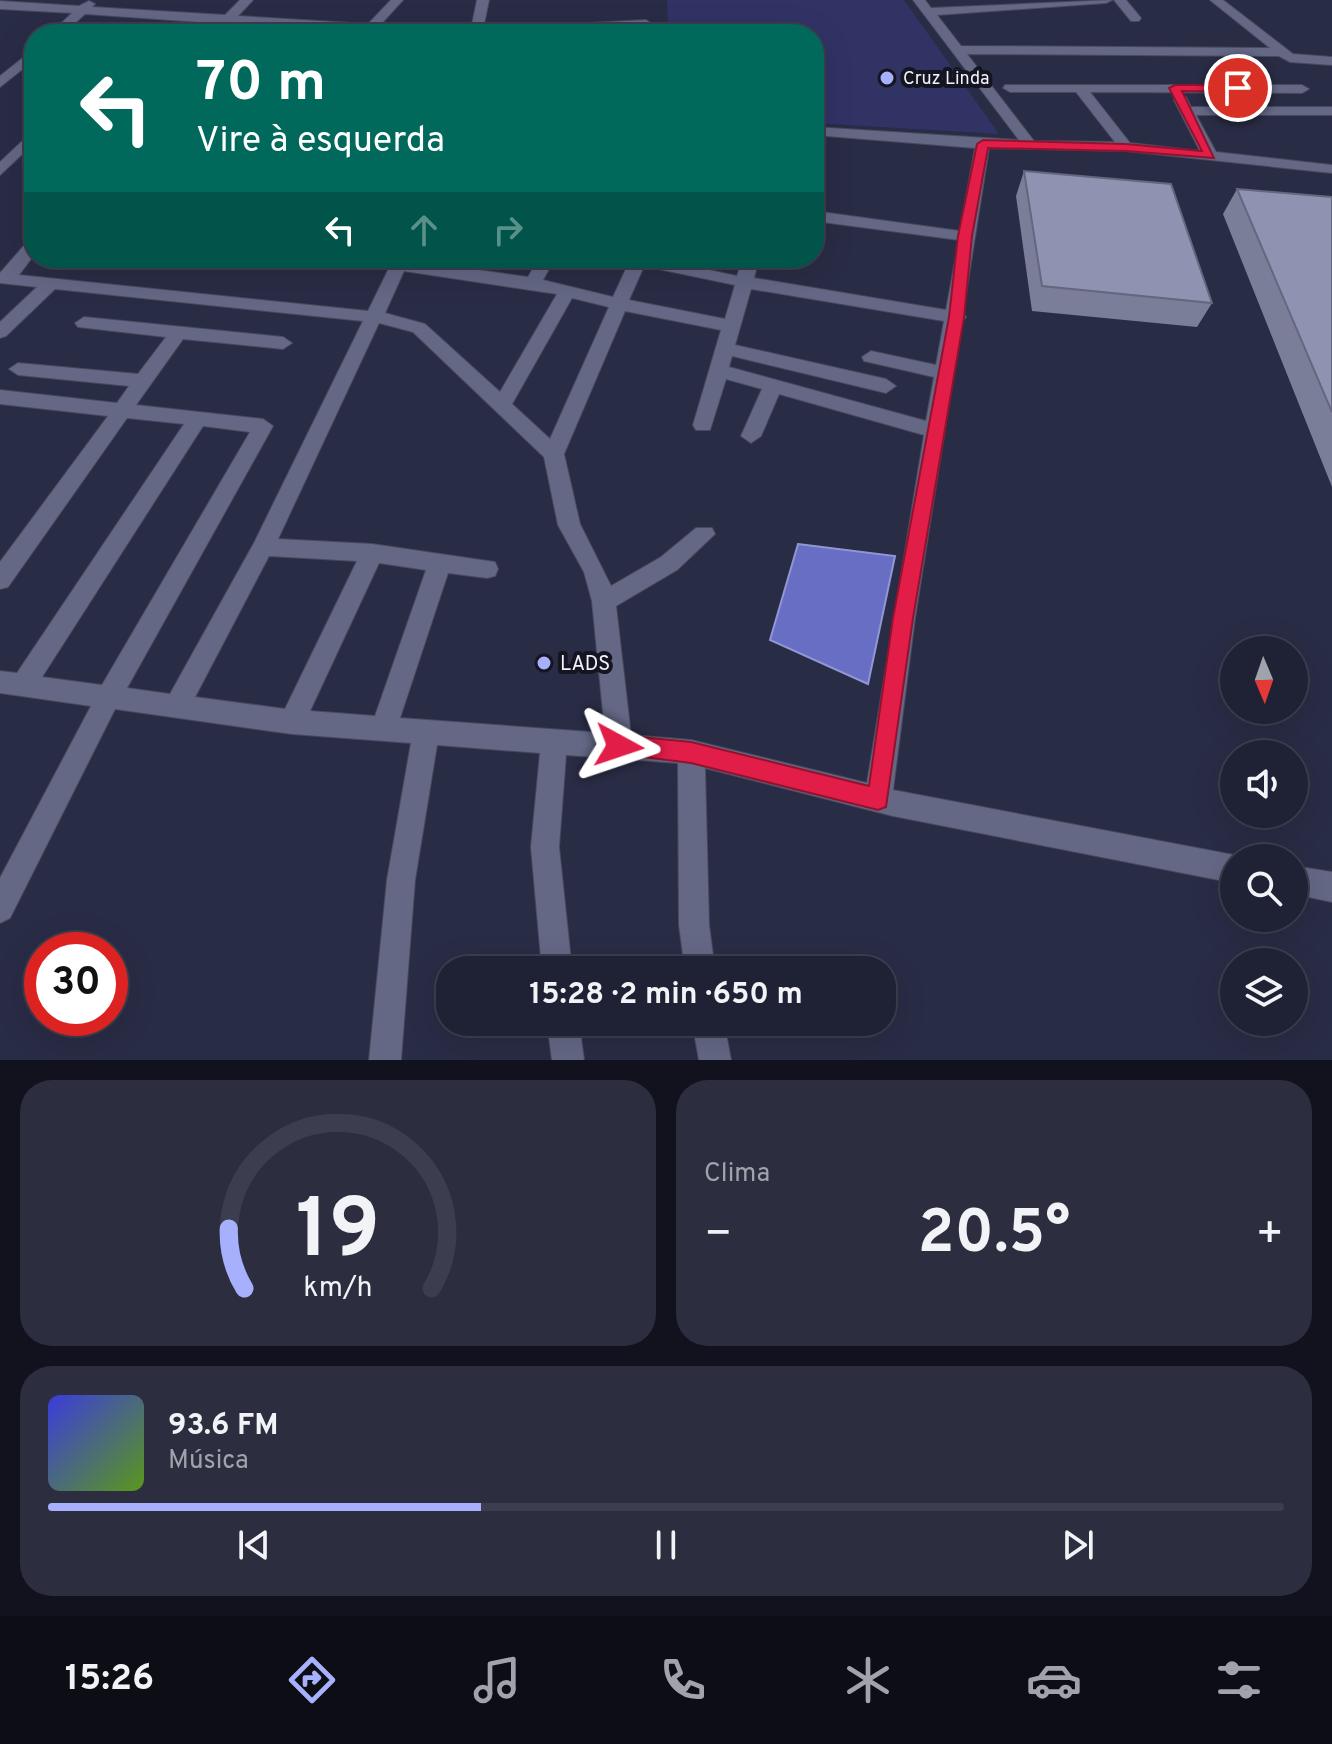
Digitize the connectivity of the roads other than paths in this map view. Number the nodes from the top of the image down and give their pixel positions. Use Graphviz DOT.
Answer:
graph roads {
  1 [pos="92,0"];
  2 [pos="168,0"];
  3 [pos="247,0"];
  4 [pos="397,0"];
  5 [pos="483,0"];
  6 [pos="919,0"];
  7 [pos="1106,0"];
  8 [pos="1120,0"];
  9 [pos="1216,0"];
  10 [pos="1046,2"];
  11 [pos="0,5"];
  12 [pos="82,11"];
  13 [pos="929,12"];
  14 [pos="1135,18"];
  15 [pos="153,20"];
  16 [pos="67,24"];
  17 [pos="201,24"];
  18 [pos="227,24"];
  19 [pos="375,24"];
  20 [pos="478,24"];
  21 [pos="960,50"];
  22 [pos="1280,52"];
  23 [pos="24,60"];
  24 [pos="1332,61"];
  25 [pos="6,72"];
  26 [pos="0,83"];
  27 [pos="1010,88"];
  28 [pos="1080,88"];
  29 [pos="1175,88"];
  30 [pos="1302,89"];
  31 [pos="1187,111"];
  32 [pos="1332,111"];
  33 [pos="824,132"];
  34 [pos="983,144"];
  35 [pos="24,145"];
  36 [pos="1030,145"];
  37 [pos="1126,147"];
  38 [pos="1210,155"];
  39 [pos="1332,169"];
  40 [pos="0,171"];
  41 [pos="824,217"];
  42 [pos="965,236"];
  43 [pos="24,256"];
  44 [pos="397,268"];
  45 [pos="437,268"];
  46 [pos="504,268"];
  47 [pos="541,268"];
  48 [pos="635,268"];
  49 [pos="680,268"];
  50 [pos="748,268"];
  51 [pos="498,278"];
  52 [pos="4,279"];
  53 [pos="743,282"];
  54 [pos="51,283"];
  55 [pos="533,283"];
  56 [pos="567,291"];
  57 [pos="619,304"];
  58 [pos="374,317"];
  59 [pos="957,317"];
  60 [pos="84,323"];
  61 [pos="732,326"];
  62 [pos="0,332"];
  63 [pos="178,333"];
  64 [pos="283,343"];
  65 [pos="726,349"];
  66 [pos="871,357"];
  67 [pos="18,369"];
  68 [pos="720,371"];
  69 [pos="945,373"];
  70 [pos="144,381"];
  71 [pos="773,386"];
  72 [pos="886,386"];
  73 [pos="0,397"];
  74 [pos="502,405"];
  75 [pos="125,410"];
  76 [pos="199,417"];
  77 [pos="703,425"];
  78 [pos="937,431"];
  79 [pos="751,436"];
  80 [pos="554,454"];
  81 [pos="704,534"];
  82 [pos="263,547"];
  83 [pos="10,553"];
  84 [pos="372,553"];
  85 [pos="440,563"];
  86 [pos="487,569"];
  87 [pos="0,580"];
  88 [pos="604,601"];
  89 [pos="11,683"];
  90 [pos="108,698"];
  91 [pos="178,704"];
  92 [pos="292,722"];
  93 [pos="383,730"];
  94 [pos="426,734"];
  95 [pos="554,742"];
  96 [pos="619,746"];
  97 [pos="691,752"];
  98 [pos="878,799"];
  99 [pos="1220,866"];
  100 [pos="1308,883"];
  101 [pos="1332,887"];
  102 [pos="0,908"];
  103 [pos="556,956"];
  104 [pos="698,956"];
  105 [pos="565,1036"];
  106 [pos="711,1036"];
  107 [pos="385,1060"];
  108 [pos="568,1060"];
  109 [pos="715,1060"];
  1 -- 12 [label="street"];
  2 -- 15 [label="street"];
  3 -- 18 [label="street"];
  4 -- 19 [label="street"];
  5 -- 20 [label="street"];
  6 -- 13 [label="street"];
  7 -- 10 [label="street"];
  8 -- 14 [label="street"];
  9 -- 22 [label="street"];
  10 -- 13 [label="street"];
  11 -- 12 [label="street"];
  12 -- 15 [label="street"];
  12 -- 16 [label="street"];
  13 -- 21 [label="street"];
  15 -- 17 [label="street"];
  21 -- 22 [label="street"];
  21 -- 36 [label="street"];
  22 -- 24 [label="street"];
  23 -- 25 [label="street"];
  25 -- 26 [label="street"];
  27 -- 28 [label="street"];
  28 -- 29 [label="street"];
  28 -- 37 [label="street"];
  29 -- 30 [label="street"];
  29 -- 31 [label="street"];
  31 -- 32 [label="street"];
  31 -- 38 [label="street"];
  33 -- 34 [label="street"];
  34 -- 36 [label="street"];
  34 -- 42 [label="street"];
  35 -- 40 [label="street"];
  36 -- 37 [label="street"];
  37 -- 38 [label="street"];
  38 -- 39 [label="street"];
  41 -- 42 [label="street"];
  42 -- 59 [label="street"];
  43 -- 52 [label="street"];
  44 -- 58 [label="street"];
  45 -- 51 [label="street"];
  46 -- 51 [label="street"];
  47 -- 55 [label="street"];
  48 -- 57 [label="street"];
  49 -- 53 [label="street"];
  50 -- 53 [label="street"];
  51 -- 55 [label="street"];
  52 -- 54 [label="street"];
  53 -- 59 [label="street"];
  53 -- 61 [label="street"];
  54 -- 58 [label="street"];
  54 -- 62 [label="street"];
  55 -- 56 [label="street"];
  56 -- 57 [label="street"];
  56 -- 74 [label="street"];
  57 -- 61 [label="street"];
  57 -- 80 [label="street"];
  58 -- 74 [label="street"];
  58 -- 82 [label="street"];
  59 -- 69 [label="street"];
  60 -- 63 [label="street"];
  61 -- 65 [label="street"];
  63 -- 64 [label="street"];
  63 -- 70 [label="street"];
  65 -- 68 [label="street"];
  65 -- 72 [label="street"];
  66 -- 69 [label="street"];
  67 -- 70 [label="street"];
  68 -- 71 [label="street"];
  68 -- 77 [label="street"];
  69 -- 78 [label="street"];
  70 -- 75 [label="street"];
  71 -- 78 [label="street"];
  71 -- 79 [label="street"];
  73 -- 75 [label="street"];
  74 -- 80 [label="street"];
  75 -- 76 [label="street"];
  75 -- 83 [label="street"];
  76 -- 89 [label="street"];
  76 -- 90 [label="street"];
  78 -- 98 [label="street"];
  80 -- 88 [label="street"];
  81 -- 88 [label="street"];
  82 -- 84 [label="street"];
  82 -- 91 [label="street"];
  83 -- 87 [label="street"];
  84 -- 85 [label="street"];
  84 -- 92 [label="street"];
  85 -- 86 [label="street"];
  85 -- 93 [label="street"];
  88 -- 96 [label="street"];
  89 -- 90 [label="street"];
  90 -- 91 [label="street"];
  90 -- 102 [label="street"];
  91 -- 92 [label="street"];
  92 -- 93 [label="street"];
  93 -- 94 [label="street"];
  94 -- 95 [label="street"];
  94 -- 107 [label="street"];
  95 -- 96 [label="street"];
  95 -- 103 [label="street"];
  96 -- 97 [label="street"];
  97 -- 98 [label="street"];
  97 -- 104 [label="street"];
  98 -- 99 [label="street"];
  100 -- 101 [label="street"];
  105 -- 108 [label="street"];
  106 -- 109 [label="street"];
}
